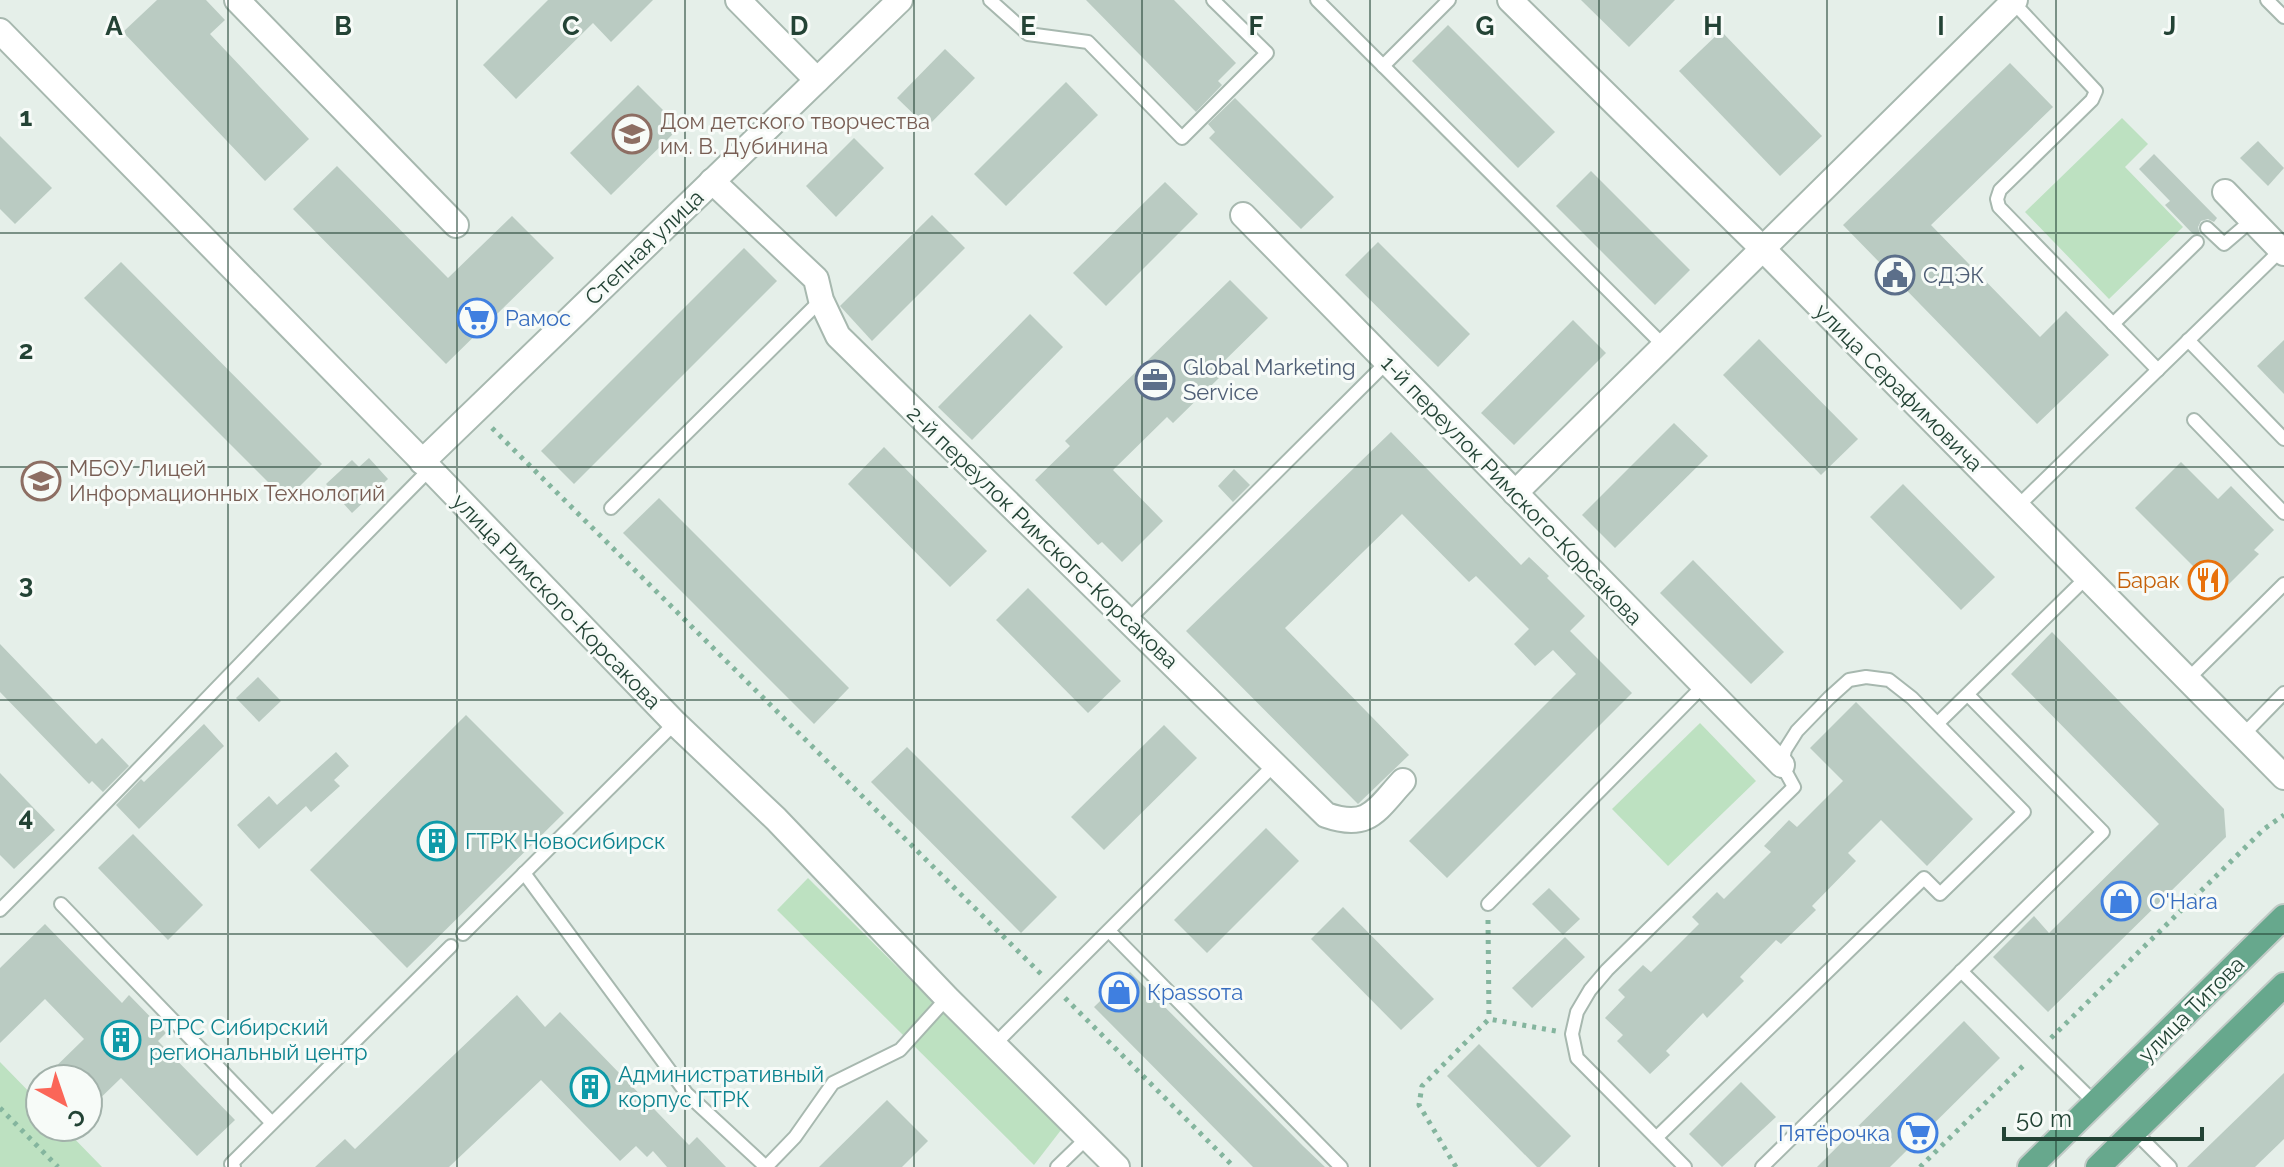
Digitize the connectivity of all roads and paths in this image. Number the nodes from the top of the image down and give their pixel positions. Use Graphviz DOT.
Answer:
graph roads {
  1 [pos="237,0"];
  2 [pos="738,0"];
  3 [pos="900,0"];
  4 [pos="990,0"];
  5 [pos="1213,0"];
  6 [pos="1317,0"];
  7 [pos="1449,0"];
  8 [pos="1510,0"];
  9 [pos="2267,0"];
  10 [pos="2014,1"];
  11 [pos="2284,17"];
  12 [pos="0,31"];
  13 [pos="1383,66"];
  14 [pos="817,80"];
  15 [pos="712,181"];
  16 [pos="2225,192"];
  17 [pos="1243,215"];
  18 [pos="2252,220"];
  19 [pos="456,225"];
  20 [pos="2207,228"];
  21 [pos="2197,242"];
  22 [pos="1762,248"];
  23 [pos="2283,252"];
  24 [pos="821,300"];
  25 [pos="2113,324"];
  26 [pos="2188,340"];
  27 [pos="1663,345"];
  28 [pos="1387,362"];
  29 [pos="2158,370"];
  30 [pos="475,410"];
  31 [pos="2194,420"];
  32 [pos="2284,439"];
  33 [pos="426,465"];
  34 [pos="1515,493"];
  35 [pos="2017,507"];
  36 [pos="611,508"];
  37 [pos="2284,513"];
  38 [pos="2087,577"];
  39 [pos="2284,584"];
  40 [pos="1128,620"];
  41 [pos="2188,679"];
  42 [pos="1704,685"];
  43 [pos="2284,693"];
  44 [pos="1968,695"];
  45 [pos="675,723"];
  46 [pos="1938,723"];
  47 [pos="2243,735"];
  48 [pos="1275,764"];
  49 [pos="1782,765"];
  50 [pos="2284,777"];
  51 [pos="1403,781"];
  52 [pos="2284,815"];
  53 [pos="524,873"];
  54 [pos="61,904"];
  55 [pos="1488,904"];
  56 [pos="0,910"];
  57 [pos="2284,917"];
  58 [pos="1109,931"];
  59 [pos="463,934"];
  60 [pos="451,946"];
  61 [pos="1961,971"];
  62 [pos="2284,985"];
  63 [pos="1054,986"];
  64 [pos="947,998"];
  65 [pos="1489,1019"];
  66 [pos="1572,1034"];
  67 [pos="995,1044"];
  68 [pos="2039,1050"];
  69 [pos="2095,1103"];
  70 [pos="0,1108"];
  71 [pos="272,1123"];
  72 [pos="2135,1132"];
  73 [pos="1088,1137"];
  74 [pos="1656,1138"];
  75 [pos="58,1167"];
  76 [pos="234,1167"];
  77 [pos="1057,1167"];
  78 [pos="1117,1167"];
  79 [pos="1234,1167"];
  80 [pos="1341,1167"];
  81 [pos="1456,1167"];
  82 [pos="1685,1167"];
  83 [pos="1762,1167"];
  84 [pos="1920,1167"];
  85 [pos="2030,1167"];
  86 [pos="2098,1167"];
  87 [pos="2170,1167"];
  1 -- 19 [label="street"];
  2 -- 14 [label="street"];
  3 -- 14 [label="street, Степная улица"];
  4 -- 5 [label="lane"];
  6 -- 13 [label="lane"];
  7 -- 13 [label="lane"];
  8 -- 22 [label="street, улица Серафимовича"];
  9 -- 11 [label="lane"];
  10 -- 22 [label="street"];
  10 -- 25 [label="lane"];
  12 -- 33 [label="street, улица Римского-Корсакова"];
  13 -- 27 [label="lane"];
  14 -- 15 [label="street, Степная улица"];
  15 -- 24 [label="street, 2-й переулок Римского-Корсакова"];
  15 -- 30 [label="street, Степная улица"];
  16 -- 18 [label="street"];
  17 -- 28 [label="street, 1-й переулок Римского-Корсакова"];
  18 -- 20 [label="lane"];
  18 -- 23 [label="street"];
  21 -- 25 [label="lane"];
  22 -- 27 [label="street"];
  22 -- 35 [label="street, улица Серафимовича"];
  23 -- 26 [label="lane"];
  24 -- 36 [label="lane"];
  24 -- 40 [label="street, 2-й переулок Римского-Корсакова"];
  25 -- 29 [label="lane"];
  26 -- 29 [label="lane"];
  26 -- 32 [label="lane"];
  27 -- 34 [label="street"];
  28 -- 34 [label="street, 1-й переулок Римского-Корсакова"];
  28 -- 40 [label="lane"];
  29 -- 35 [label="lane"];
  30 -- 33 [label="street, Степная улица"];
  30 -- 63 [label="path"];
  31 -- 37 [label="lane"];
  33 -- 45 [label="street, улица Римского-Корсакова"];
  33 -- 56 [label="lane"];
  34 -- 42 [label="street, 1-й переулок Римского-Корсакова"];
  35 -- 38 [label="street, улица Серафимовича"];
  38 -- 41 [label="street, улица Серафимовича"];
  38 -- 44 [label="lane"];
  39 -- 41 [label="lane"];
  40 -- 48 [label="street, 2-й переулок Римского-Корсакова"];
  41 -- 47 [label="street, улица Серафимовича"];
  42 -- 49 [label="street, 1-й переулок Римского-Корсакова"];
  42 -- 55 [label="lane"];
  43 -- 47 [label="lane"];
  44 -- 46 [label="lane"];
  44 -- 61 [label="lane"];
  45 -- 53 [label="lane"];
  45 -- 64 [label="street, улица Римского-Корсакова"];
  46 -- 49 [label="lane"];
  46 -- 74 [label="lane"];
  47 -- 50 [label="street, улица Серафимовича"];
  48 -- 51 [label="street, 2-й переулок Римского-Корсакова"];
  48 -- 58 [label="lane"];
  49 -- 66 [label="lane"];
  52 -- 68 [label="path"];
  53 -- 59 [label="lane"];
  53 -- 64 [label="lane"];
  54 -- 71 [label="lane"];
  55 -- 65 [label="path"];
  57 -- 69 [label="main road, улица Титова"];
  58 -- 63 [label="lane"];
  58 -- 80 [label="lane"];
  60 -- 71 [label="lane"];
  61 -- 68 [label="lane"];
  61 -- 83 [label="lane"];
  62 -- 72 [label="main road"];
  63 -- 67 [label="lane"];
  63 -- 79 [label="path"];
  64 -- 67 [label="street, улица Римского-Корсакова"];
  65 -- 66 [label="path"];
  65 -- 81 [label="path"];
  66 -- 74 [label="lane"];
  67 -- 73 [label="street, улица Римского-Корсакова"];
  68 -- 69 [label="lane"];
  68 -- 84 [label="path"];
  69 -- 85 [label="main road, улица Титова"];
  70 -- 75 [label="path"];
  71 -- 76 [label="lane"];
  72 -- 86 [label="main road"];
  72 -- 87 [label="lane"];
  73 -- 77 [label="lane"];
  73 -- 78 [label="street, улица Римского-Корсакова"];
  74 -- 82 [label="lane"];
}
